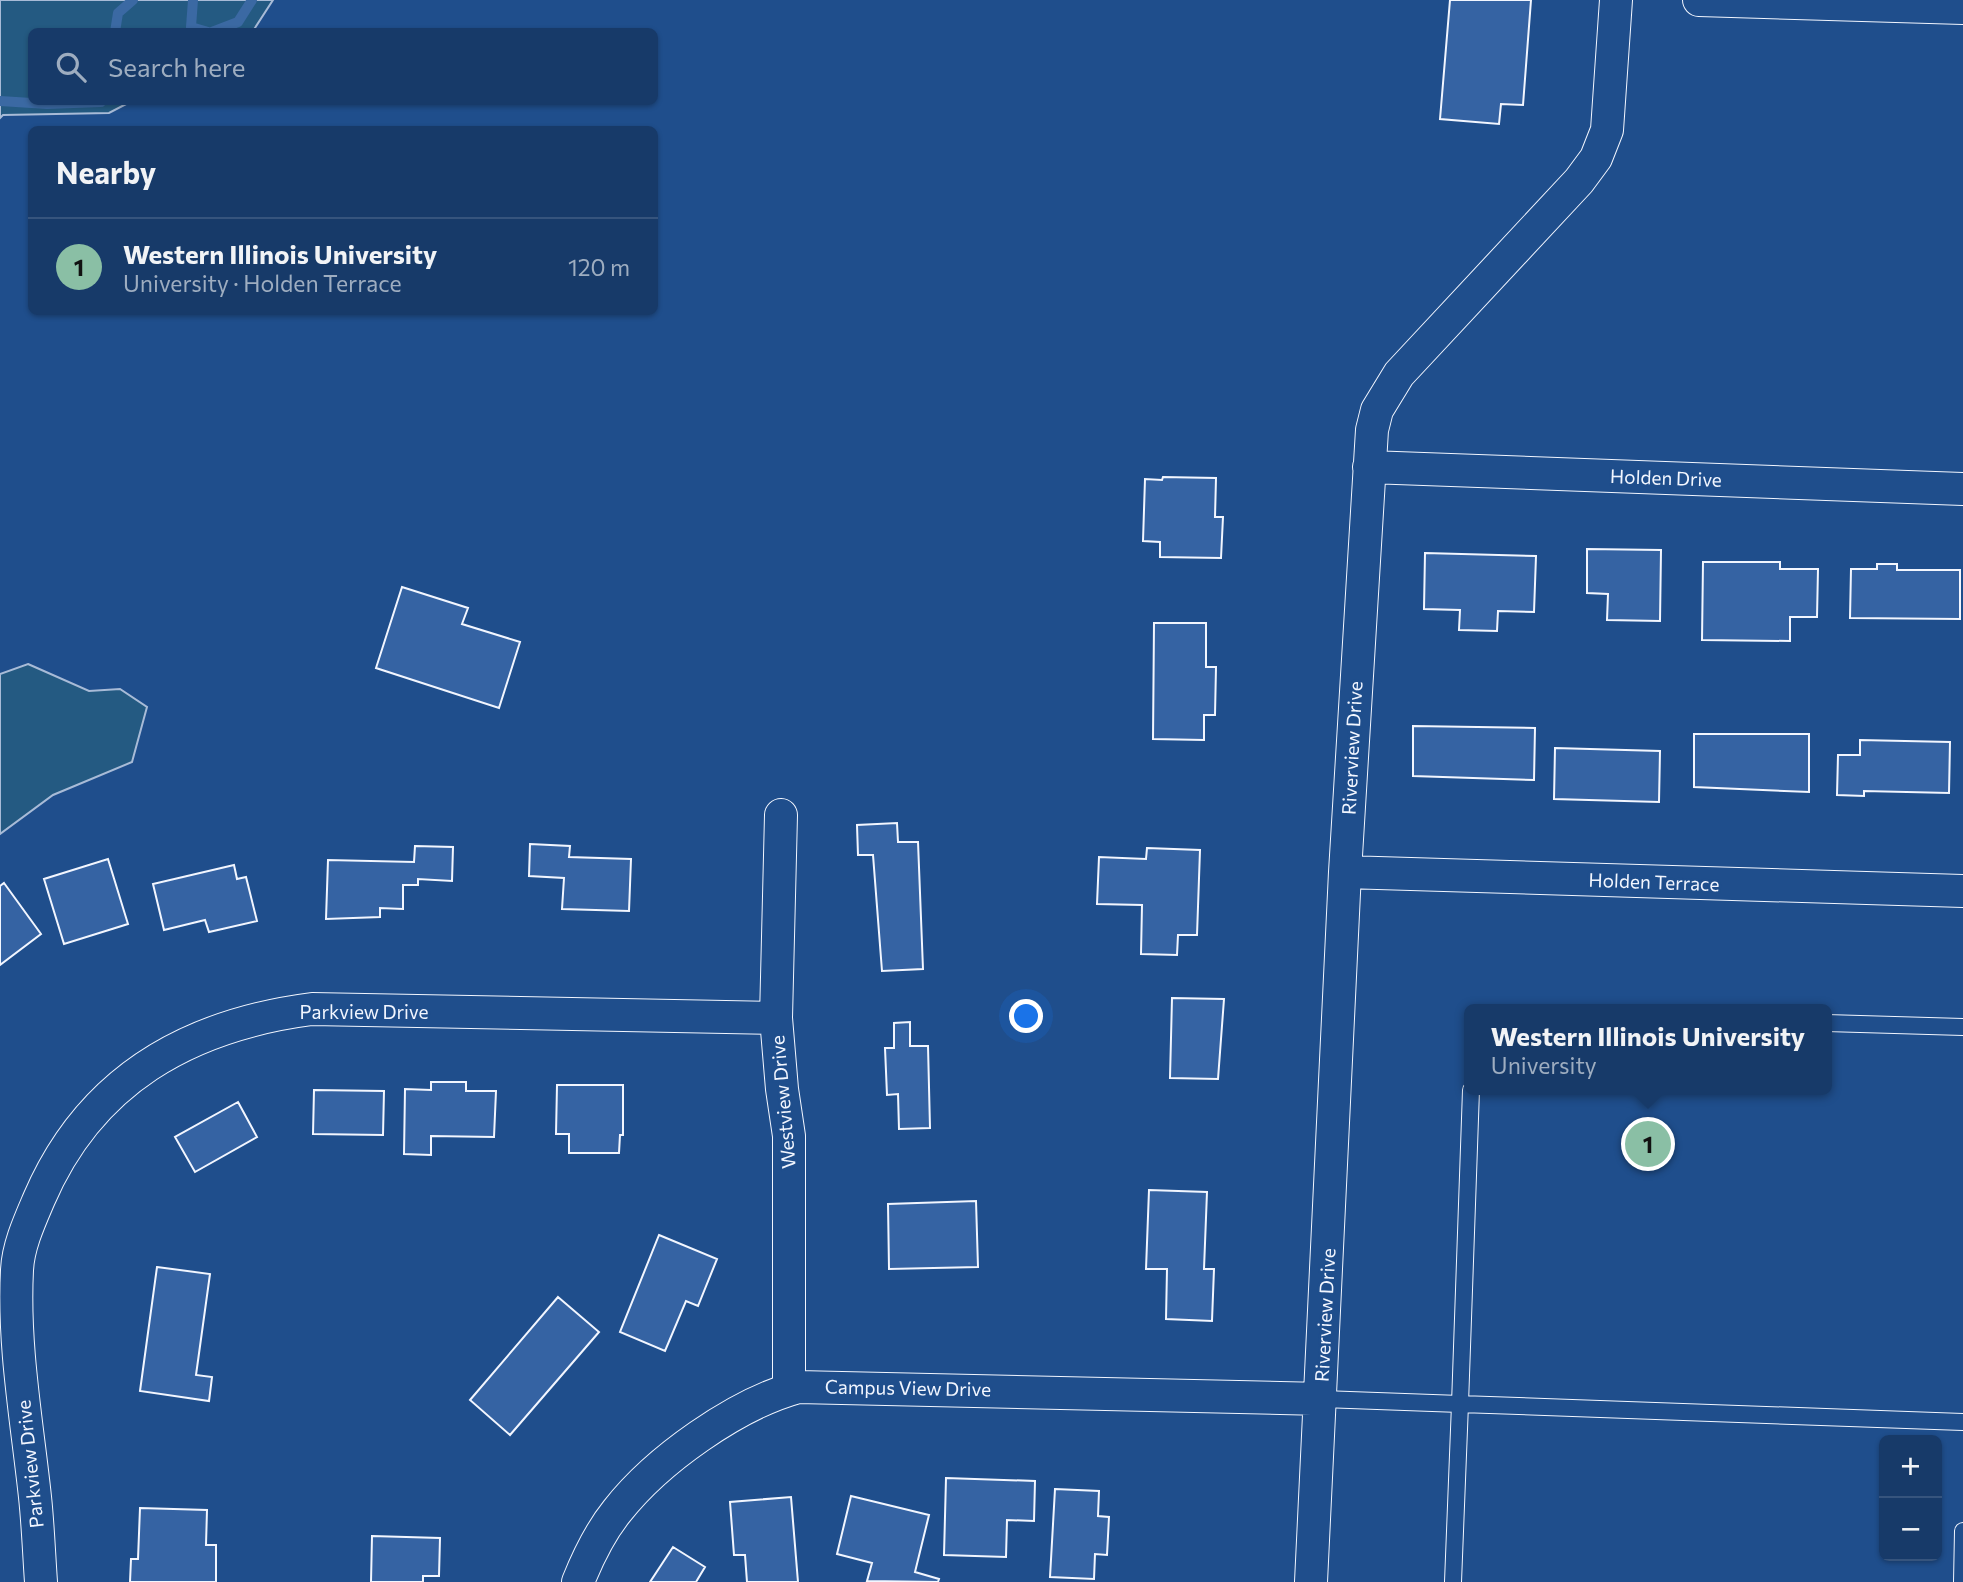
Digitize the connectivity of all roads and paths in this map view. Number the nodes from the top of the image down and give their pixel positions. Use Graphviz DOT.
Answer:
graph roads {
  1 [pos="1616,0"];
  2 [pos="1699,0"];
  3 [pos="1963,8"];
  4 [pos="1369,467"];
  5 [pos="1963,489"];
  6 [pos="781,815"];
  7 [pos="1345,872"];
  8 [pos="1963,891"];
  9 [pos="776,1018"];
  10 [pos="1832,1024"];
  11 [pos="1963,1027"];
  12 [pos="1471,1095"];
  13 [pos="789,1389"];
  14 [pos="1322,1399"];
  15 [pos="1460,1404"];
  16 [pos="1963,1422"];
  17 [pos="1963,1531"];
  18 [pos="41,1582"];
  19 [pos="578,1582"];
  20 [pos="1311,1582"];
  21 [pos="1453,1582"];
  22 [pos="1962,1582"];
  1 -- 4 [label="street, Riverview Drive"];
  2 -- 3 [label="street"];
  4 -- 5 [label="street, Holden Drive"];
  4 -- 7 [label="street, Riverview Drive"];
  6 -- 9 [label="street, Westview Drive"];
  7 -- 8 [label="street, Holden Terrace"];
  7 -- 14 [label="street, Riverview Drive"];
  9 -- 13 [label="street, Westview Drive"];
  9 -- 18 [label="street, Parkview Drive"];
  10 -- 11 [label="lane"];
  12 -- 15 [label="lane"];
  13 -- 14 [label="street, Campus View Drive"];
  13 -- 19 [label="street, Campus View Drive"];
  14 -- 15 [label="lane"];
  14 -- 20 [label="street, Riverview Drive"];
  15 -- 16 [label="lane"];
  15 -- 21 [label="lane"];
  17 -- 22 [label="lane"];
}
